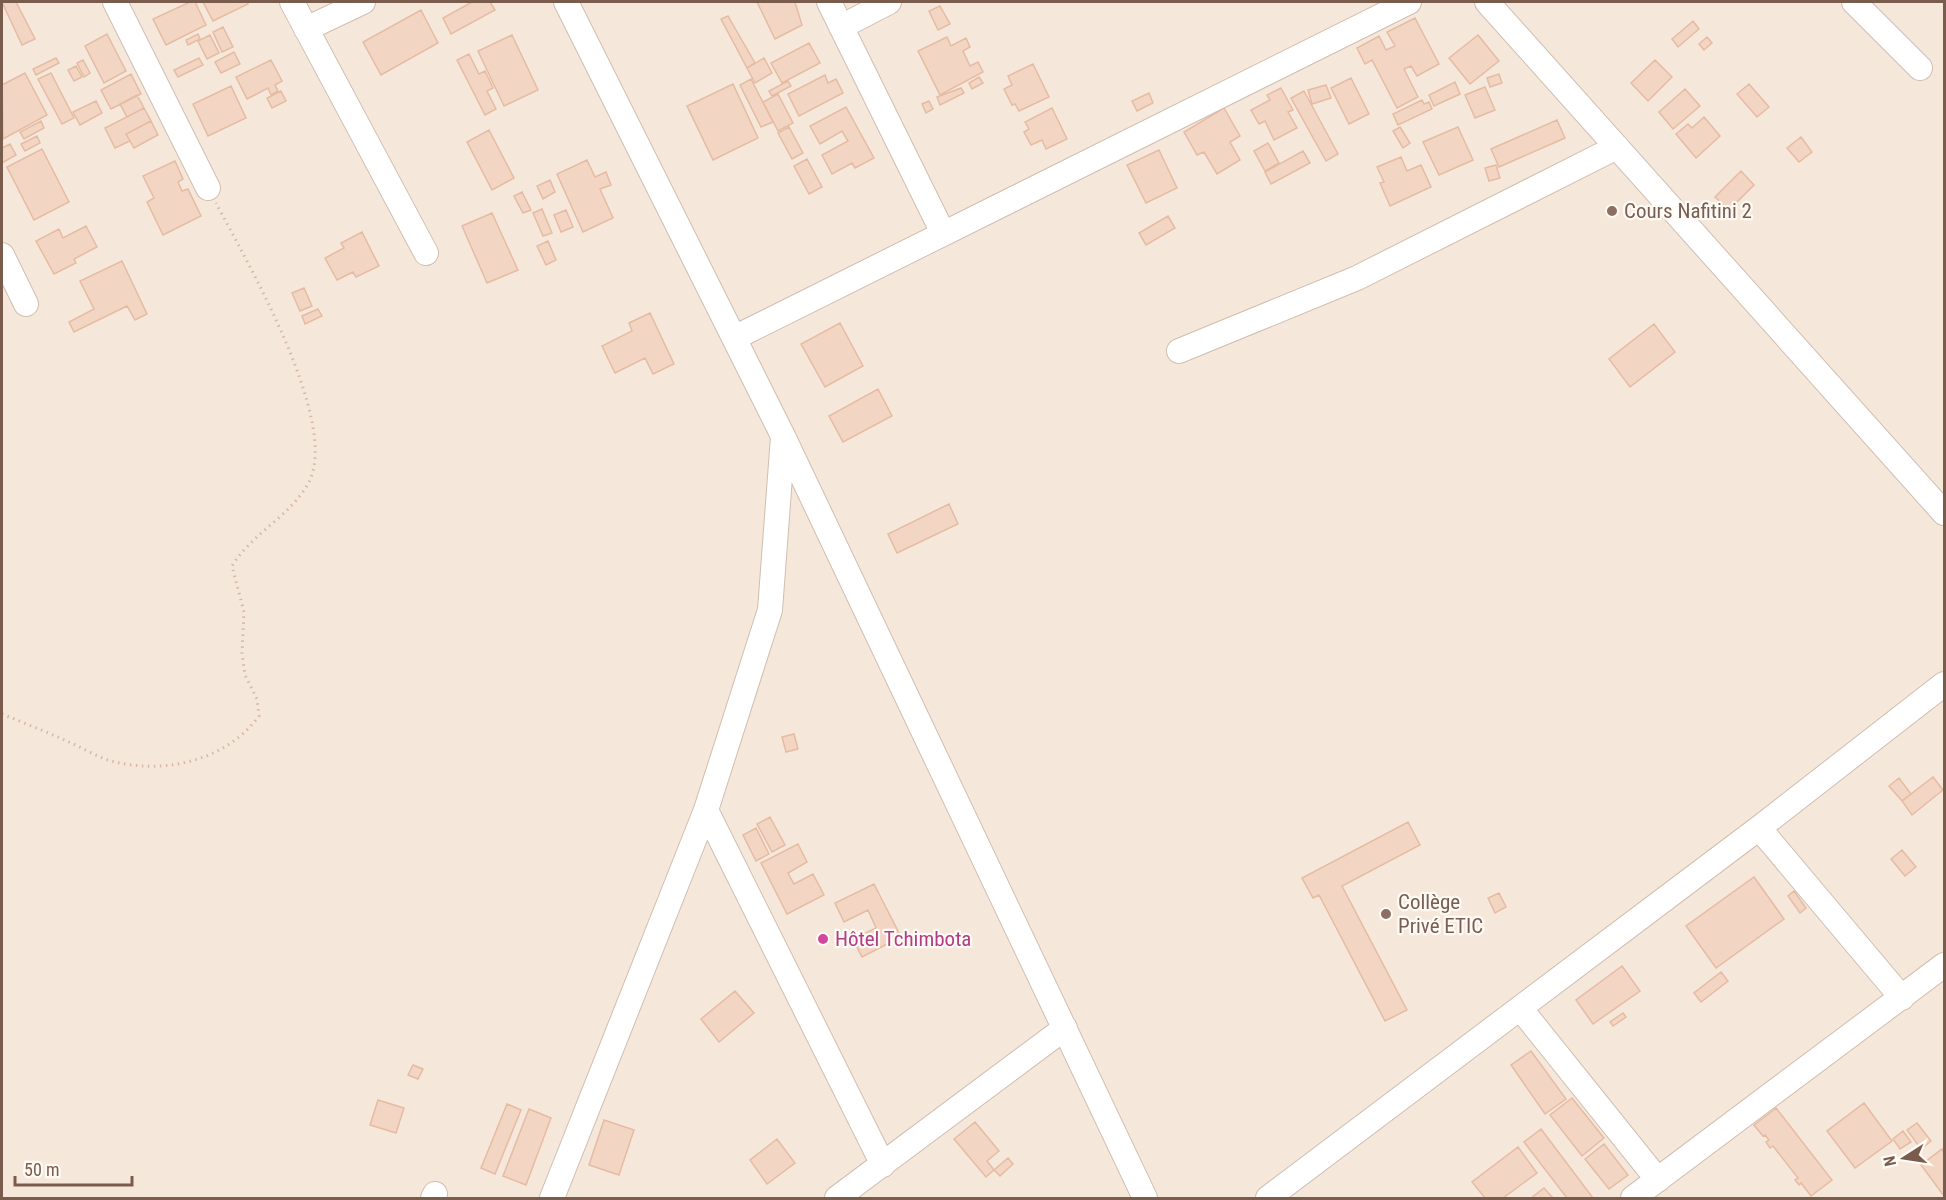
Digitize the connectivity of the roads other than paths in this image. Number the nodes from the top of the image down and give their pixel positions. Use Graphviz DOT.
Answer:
graph roads {
  1 [pos="115,2"];
  2 [pos="292,2"];
  3 [pos="363,2"];
  4 [pos="566,2"];
  5 [pos="829,2"];
  6 [pos="889,2"];
  7 [pos="1409,2"];
  8 [pos="1487,2"];
  9 [pos="1854,2"];
  10 [pos="841,27"];
  11 [pos="306,29"];
  12 [pos="1920,68"];
  13 [pos="1617,147"];
  14 [pos="208,188"];
  15 [pos="943,233"];
  16 [pos="426,253"];
  17 [pos="2,255"];
  18 [pos="26,304"];
  19 [pos="734,338"];
  20 [pos="1179,351"];
  21 [pos="783,436"];
  22 [pos="1944,513"];
  23 [pos="1944,684"];
  24 [pos="706,810"];
  25 [pos="1759,828"];
  26 [pos="1944,964"];
  27 [pos="1902,998"];
  28 [pos="1520,1008"];
  29 [pos="1065,1028"];
  30 [pos="883,1165"];
  31 [pos="1658,1180"];
  32 [pos="552,1198"];
  33 [pos="837,1198"];
  34 [pos="1145,1198"];
  35 [pos="1268,1198"];
  36 [pos="1633,1198"];
  1 -- 14 [label="street"];
  2 -- 11 [label="street"];
  3 -- 11 [label="street"];
  4 -- 19 [label="street"];
  5 -- 10 [label="street"];
  6 -- 10 [label="street"];
  7 -- 15 [label="street"];
  8 -- 13 [label="street"];
  9 -- 12 [label="street"];
  10 -- 15 [label="street"];
  11 -- 16 [label="street"];
  13 -- 20 [label="street"];
  13 -- 22 [label="street"];
  15 -- 19 [label="street"];
  17 -- 18 [label="street"];
  19 -- 21 [label="street"];
  21 -- 24 [label="street"];
  21 -- 29 [label="street"];
  23 -- 25 [label="street"];
  24 -- 30 [label="street"];
  24 -- 32 [label="street"];
  25 -- 27 [label="street"];
  25 -- 28 [label="street"];
  26 -- 27 [label="street"];
  27 -- 31 [label="street"];
  28 -- 31 [label="street"];
  28 -- 35 [label="street"];
  29 -- 30 [label="street"];
  29 -- 34 [label="street"];
  30 -- 33 [label="street"];
  31 -- 36 [label="street"];
}
